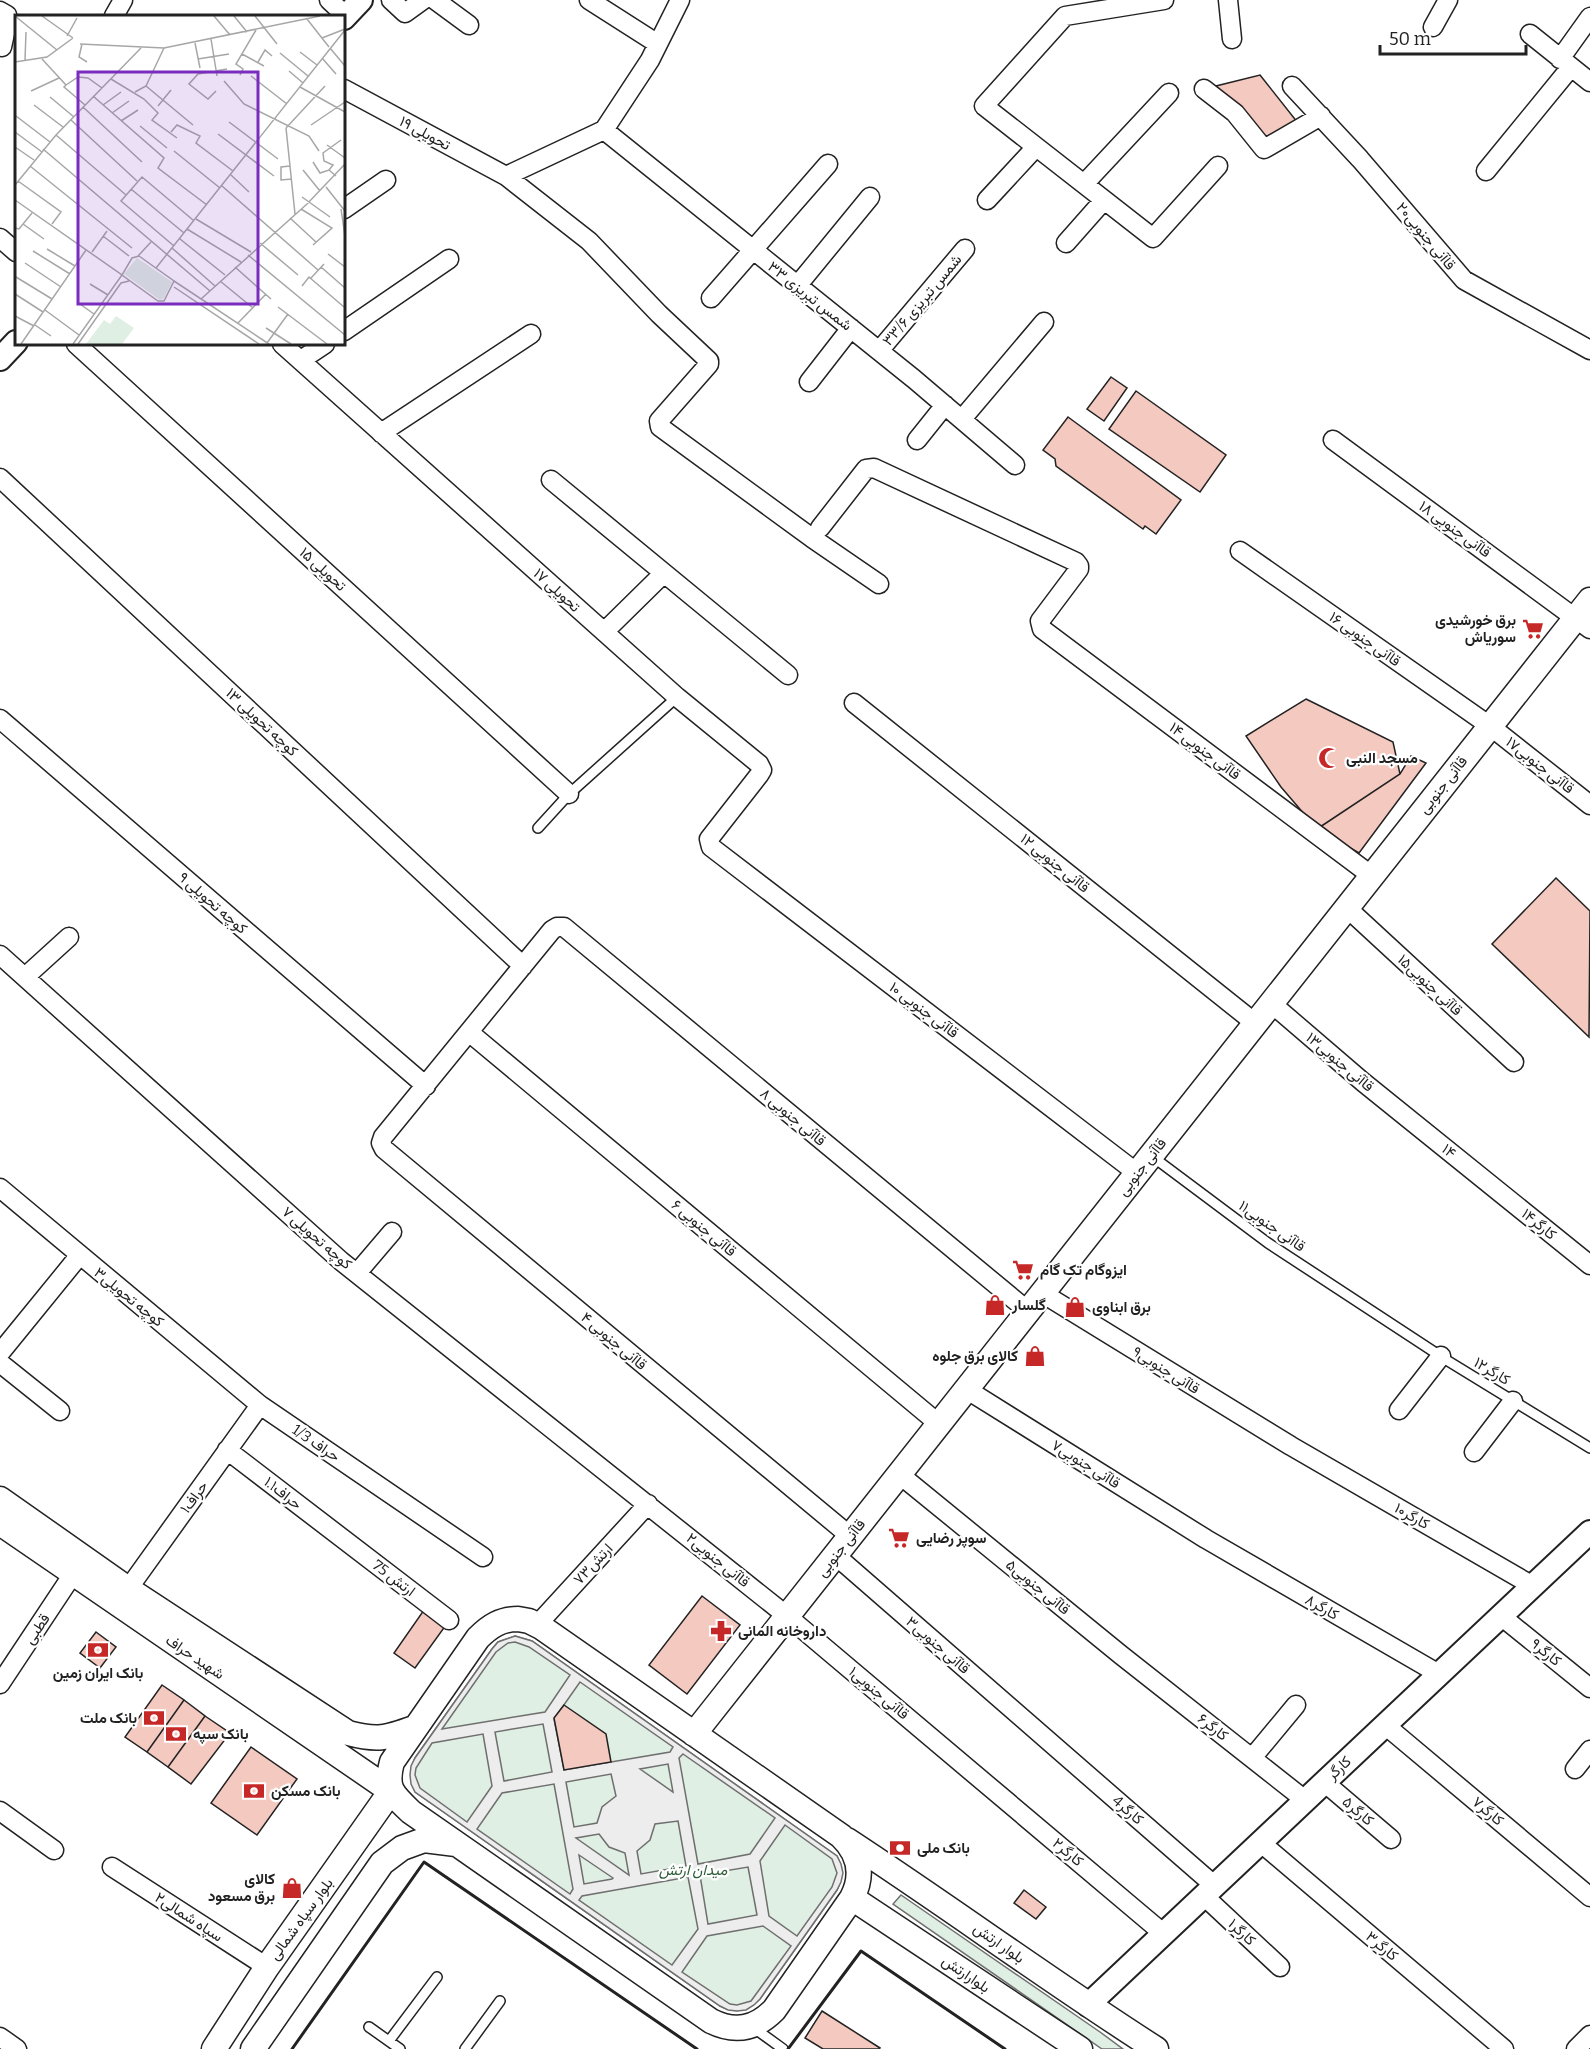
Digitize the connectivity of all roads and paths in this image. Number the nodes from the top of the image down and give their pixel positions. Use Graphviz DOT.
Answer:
graph roads {
  1 [pos="123,0"];
  2 [pos="329,0"];
  3 [pos="391,0"];
  4 [pos="423,0"];
  5 [pos="435,0"];
  6 [pos="589,0"];
  7 [pos="680,0"];
  8 [pos="1164,0"];
  9 [pos="1228,0"];
  10 [pos="1448,0"];
  11 [pos="0,11"];
  12 [pos="350,11"];
  13 [pos="115,15"];
  14 [pos="1590,17"];
  15 [pos="469,25"];
  16 [pos="1433,27"];
  17 [pos="1530,34"];
  18 [pos="1232,39"];
  19 [pos="658,44"];
  20 [pos="6,50"];
  21 [pos="1565,63"];
  22 [pos="1590,82"];
  23 [pos="1292,86"];
  24 [pos="1204,88"];
  25 [pos="345,90"];
  26 [pos="1169,93"];
  27 [pos="1320,116"];
  28 [pos="603,130"];
  29 [pos="1036,147"];
  30 [pos="828,164"];
  31 [pos="1218,166"];
  32 [pos="1486,171"];
  33 [pos="506,176"];
  34 [pos="386,180"];
  35 [pos="1084,184"];
  36 [pos="870,197"];
  37 [pos="987,200"];
  38 [pos="1104,200"];
  39 [pos="345,208"];
  40 [pos="0,238"];
  41 [pos="1066,243"];
  42 [pos="752,249"];
  43 [pos="965,249"];
  44 [pos="15,251"];
  45 [pos="449,260"];
  46 [pos="797,286"];
  47 [pos="711,298"];
  48 [pos="1044,322"];
  49 [pos="851,328"];
  50 [pos="345,330"];
  51 [pos="531,334"];
  52 [pos="15,343"];
  53 [pos="77,345"];
  54 [pos="283,345"];
  55 [pos="324,345"];
  56 [pos="1590,350"];
  57 [pos="879,351"];
  58 [pos="0,359"];
  59 [pos="301,360"];
  60 [pos="809,382"];
  61 [pos="945,405"];
  62 [pos="962,419"];
  63 [pos="381,433"];
  64 [pos="917,440"];
  65 [pos="1334,440"];
  66 [pos="1015,465"];
  67 [pos="0,478"];
  68 [pos="551,480"];
  69 [pos="820,528"];
  70 [pos="1240,551"];
  71 [pos="663,574"];
  72 [pos="879,584"];
  73 [pos="1585,615"];
  74 [pos="604,632"];
  75 [pos="788,675"];
  76 [pos="677,697"];
  77 [pos="854,703"];
  78 [pos="0,719"];
  79 [pos="1490,726"];
  80 [pos="569,794"];
  81 [pos="1590,805"];
  82 [pos="538,828"];
  83 [pos="711,847"];
  84 [pos="1371,876"];
  85 [pos="1346,907"];
  86 [pos="69,937"];
  87 [pos="0,955"];
  88 [pos="523,966"];
  89 [pos="25,977"];
  90 [pos="1271,1004"];
  91 [pos="1255,1023"];
  92 [pos="470,1032"];
  93 [pos="1514,1062"];
  94 [pos="426,1086"];
  95 [pos="1410,1119"];
  96 [pos="1144,1164"];
  97 [pos="1488,1182"];
  98 [pos="0,1188"];
  99 [pos="392,1232"];
  100 [pos="79,1256"];
  101 [pos="1590,1265"];
  102 [pos="357,1273"];
  103 [pos="1035,1302"];
  104 [pos="1380,1317"];
  105 [pos="0,1353"];
  106 [pos="1441,1356"];
  107 [pos="0,1363"];
  108 [pos="966,1389"];
  109 [pos="1513,1401"];
  110 [pos="260,1405"];
  111 [pos="1399,1410"];
  112 [pos="60,1411"];
  113 [pos="939,1424"];
  114 [pos="1291,1446"];
  115 [pos="1590,1448"];
  116 [pos="227,1450"];
  117 [pos="1474,1452"];
  118 [pos="899,1474"];
  119 [pos="0,1499"];
  120 [pos="648,1504"];
  121 [pos="0,1523"];
  122 [pos="1590,1532"];
  123 [pos="338,1536"];
  124 [pos="1206,1539"];
  125 [pos="843,1546"];
  126 [pos="483,1557"];
  127 [pos="73,1574"];
  128 [pos="1533,1586"];
  129 [pos="128,1589"];
  130 [pos="787,1616"];
  131 [pos="1501,1616"];
  132 [pos="449,1620"];
  133 [pos="537,1625"];
  134 [pos="1121,1655"];
  135 [pos="1439,1674"];
  136 [pos="0,1684"];
  137 [pos="1590,1688"];
  138 [pos="276,1699"];
  139 [pos="1296,1705"];
  140 [pos="1385,1725"];
  141 [pos="414,1728"];
  142 [pos="694,1734"];
  143 [pos="1041,1734"];
  144 [pos="1590,1750"];
  145 [pos="1252,1758"];
  146 [pos="1575,1769"];
  147 [pos="972,1771"];
  148 [pos="1324,1782"];
  149 [pos="391,1791"];
  150 [pos="1305,1800"];
  151 [pos="0,1810"];
  152 [pos="841,1836"];
  153 [pos="1391,1839"];
  154 [pos="1260,1842"];
  155 [pos="355,1844"];
  156 [pos="458,1845"];
  157 [pos="54,1850"];
  158 [pos="382,1863"];
  159 [pos="112,1867"];
  160 [pos="1210,1891"];
  161 [pos="1590,1897"];
  162 [pos="852,1898"];
  163 [pos="1164,1934"];
  164 [pos="267,1967"];
  165 [pos="1280,1967"];
  166 [pos="437,1977"];
  167 [pos="500,2001"];
  168 [pos="1088,2005"];
  169 [pos="752,2026"];
  170 [pos="369,2027"];
  171 [pos="1590,2035"];
  172 [pos="0,2037"];
  173 [pos="389,2041"];
  174 [pos="17,2049"];
  175 [pos="214,2049"];
  176 [pos="254,2049"];
  177 [pos="400,2049"];
  178 [pos="465,2049"];
  179 [pos="783,2049"];
  180 [pos="1080,2049"];
  181 [pos="1156,2049"];
  182 [pos="1503,2049"];
  183 [pos="1576,2049"];
  1 -- 13 [label="street"];
  2 -- 12 [label="street"];
  3 -- 4 [label="street"];
  5 -- 15 [label="street"];
  6 -- 19 [label="street"];
  7 -- 19 [label="street"];
  8 -- 29 [label="street"];
  9 -- 18 [label="street"];
  10 -- 16 [label="street"];
  11 -- 20 [label="street"];
  14 -- 21 [label="street"];
  17 -- 21 [label="street"];
  19 -- 28 [label="street"];
  21 -- 22 [label="street"];
  21 -- 32 [label="street"];
  23 -- 27 [label="street, ۲۰قاآنی جنوبی"];
  24 -- 27 [label="street"];
  25 -- 33 [label="street, تحویلی ۱۹"];
  26 -- 35 [label="street"];
  27 -- 56 [label="street, ۲۰قاآنی جنوبی"];
  28 -- 33 [label="street"];
  28 -- 42 [label="street, شمس تبریزی ۳۳"];
  29 -- 35 [label="street"];
  29 -- 37 [label="street"];
  30 -- 42 [label="street"];
  31 -- 38 [label="street"];
  33 -- 72 [label="street, تحویلی ۱۹"];
  34 -- 39 [label="street"];
  35 -- 38 [label="street"];
  36 -- 46 [label="street"];
  38 -- 41 [label="street"];
  40 -- 44 [label="street"];
  42 -- 46 [label="street, شمس تبریزی ۳۳"];
  42 -- 47 [label="street"];
  43 -- 57 [label="street, شمس تبریزی ۳۳/۶"];
  45 -- 50 [label="street"];
  46 -- 49 [label="street, شمس تبریزی ۳۳"];
  48 -- 62 [label="street"];
  49 -- 57 [label="street, شمس تبریزی ۳۳"];
  49 -- 60 [label="street"];
  51 -- 63 [label="street"];
  52 -- 58 [label="street"];
  53 -- 80 [label="street, تحویلی ۱۵"];
  54 -- 59 [label="street, تحویلی ۱۷"];
  55 -- 59 [label="street"];
  57 -- 61 [label="street, شمس تبریزی ۳۳"];
  59 -- 63 [label="street, تحویلی ۱۷"];
  61 -- 62 [label="street, شمس تبریزی ۳۳"];
  61 -- 64 [label="street"];
  62 -- 66 [label="street, شمس تبریزی ۳۳"];
  63 -- 74 [label="street, تحویلی ۱۷"];
  65 -- 73 [label="street, قاآنی جنوبی ۱۸"];
  67 -- 88 [label="street, کوچه تحویلی ۱۳"];
  68 -- 71 [label="street"];
  69 -- 84 [label="street, قاآنی جنوبی ۱۴"];
  70 -- 79 [label="street, قاآنی جنوبی ۱۶"];
  71 -- 74 [label="street"];
  71 -- 75 [label="street"];
  73 -- 79 [label="main road, قاآنی جنوبی"];
  74 -- 76 [label="street, تحویلی ۱۷"];
  76 -- 80 [label="lane"];
  76 -- 83 [label="street, تحویلی ۱۷"];
  77 -- 91 [label="street, قاآنی جنوبی ۱۲"];
  78 -- 94 [label="street, کوچه تحویلی ۹"];
  79 -- 81 [label="street, قاآنی جنوبی۱۷"];
  79 -- 84 [label="main road, قاآنی جنوبی"];
  80 -- 82 [label="lane"];
  83 -- 96 [label="street, قاآنی جنوبی ۱۰"];
  84 -- 85 [label="main road, قاآنی جنوبی"];
  85 -- 90 [label="main road, قاآنی جنوبی"];
  85 -- 93 [label="street, قاآنی جنوبی۱۵"];
  86 -- 89 [label="street"];
  87 -- 89 [label="street, کوچه تحویلی ۷"];
  88 -- 92 [label="street"];
  88 -- 103 [label="street, قاآنی جنوبی ۸"];
  89 -- 102 [label="street, کوچه تحویلی ۷"];
  90 -- 91 [label="main road, قاآنی جنوبی"];
  90 -- 95 [label="street, قاآنی جنوبی۱۳"];
  91 -- 96 [label="main road, قاآنی جنوبی"];
  92 -- 94 [label="street"];
  92 -- 113 [label="street, قاآنی جنوبی ۶"];
  94 -- 125 [label="street, قاآنی جنوبی ۴"];
  95 -- 97 [label="street, ۱۴"];
  96 -- 103 [label="main road, قاآنی جنوبی"];
  96 -- 104 [label="lane, قاآنی جنوبی۱۱"];
  97 -- 101 [label="street, کارگر۱۴"];
  98 -- 100 [label="street, کوچه تحویلی۳"];
  99 -- 102 [label="street"];
  100 -- 105 [label="street"];
  100 -- 110 [label="street, کوچه تحویلی۳"];
  102 -- 120 [label="street, کوچه تحویلی ۷"];
  103 -- 108 [label="main road, قاآنی جنوبی"];
  103 -- 114 [label="street, قاآنی جنوبی۹"];
  104 -- 106 [label="lane, کارگر۱۲"];
  106 -- 109 [label="lane, کارگر۱۲"];
  106 -- 111 [label="street"];
  107 -- 112 [label="street"];
  108 -- 113 [label="main road, قاآنی جنوبی"];
  108 -- 124 [label="street, قاآنی جنوبی۷"];
  109 -- 115 [label="lane, کارگر۱۲"];
  109 -- 117 [label="street"];
  110 -- 116 [label="street, حراف۱"];
  110 -- 126 [label="street, 1/3 حراف"];
  113 -- 118 [label="main road, قاآنی جنوبی"];
  114 -- 128 [label="street, کارگر۱۰"];
  116 -- 123 [label="street, حراف۱.۱"];
  116 -- 129 [label="street, حراف۱"];
  118 -- 125 [label="main road, قاآنی جنوبی"];
  118 -- 134 [label="street, قاآنی جنوبی۵"];
  119 -- 129 [label="main road"];
  120 -- 130 [label="street, ۲قاآنی جنوبی"];
  120 -- 133 [label="street, ارتش۷۳"];
  121 -- 127 [label="main road, شهید حراف"];
  122 -- 128 [label="street, کارگر"];
  123 -- 132 [label="street, 75 ارتش"];
  124 -- 135 [label="street, کارگر۸"];
  125 -- 130 [label="main road, قاآنی جنوبی"];
  125 -- 143 [label="street, قاآنی جنوبی۳"];
  127 -- 136 [label="street, قطبی"];
  127 -- 138 [label="main road, شهید حراف"];
  128 -- 131 [label="street, کارگر"];
  129 -- 138 [label="main road"];
  130 -- 142 [label="main road, قاآنی جنوبی"];
  130 -- 147 [label="street, قاآنی جنوبی۱"];
  131 -- 135 [label="street, کارگر"];
  131 -- 137 [label="street, کارگر۹"];
  133 -- 141 [label="main road"];
  133 -- 142 [label="main road"];
  134 -- 145 [label="street, کارگر۶"];
  135 -- 140 [label="street, کارگر"];
  138 -- 141 [label="main road"];
  138 -- 149 [label="main road, شهید حراف"];
  139 -- 145 [label="street"];
  140 -- 148 [label="street, کارگر"];
  140 -- 161 [label="street, کارگر۷"];
  141 -- 149 [label="main road"];
  142 -- 152 [label="main road"];
  143 -- 160 [label="street, 4کارگر"];
  144 -- 146 [label="street"];
  145 -- 150 [label="street, کارگر۶"];
  147 -- 163 [label="street, کارگر۲"];
  148 -- 150 [label="street, کارگر"];
  148 -- 153 [label="street, کارگر۵"];
  149 -- 155 [label="main road, بلوار سپاه شمالی"];
  149 -- 156 [label="main road"];
  150 -- 154 [label="street, کارگر"];
  151 -- 157 [label="street"];
  152 -- 162 [label="main road"];
  152 -- 168 [label="main road, بلوار ارتش"];
  154 -- 160 [label="street, کارگر"];
  154 -- 182 [label="street, کارگر۳"];
  155 -- 158 [label="main road"];
  155 -- 164 [label="main road, بلوار سپاه شمالی"];
  156 -- 158 [label="main road"];
  156 -- 169 [label="main road"];
  158 -- 176 [label="main road"];
  159 -- 164 [label="street, سپاه شمالی۲"];
  160 -- 163 [label="street, کارگر"];
  160 -- 165 [label="street, کارگر۱"];
  162 -- 169 [label="main road"];
  162 -- 180 [label="main road, بلوارارتش"];
  163 -- 168 [label="street, کارگر"];
  164 -- 175 [label="main road, بلوار سپاه شمالی"];
  166 -- 173 [label="lane"];
  167 -- 178 [label="lane"];
  168 -- 181 [label="main road, بلوار ارتش"];
  169 -- 179 [label="lane"];
  170 -- 173 [label="lane"];
  171 -- 183 [label="street"];
  172 -- 174 [label="street"];
  173 -- 177 [label="lane"];
}
